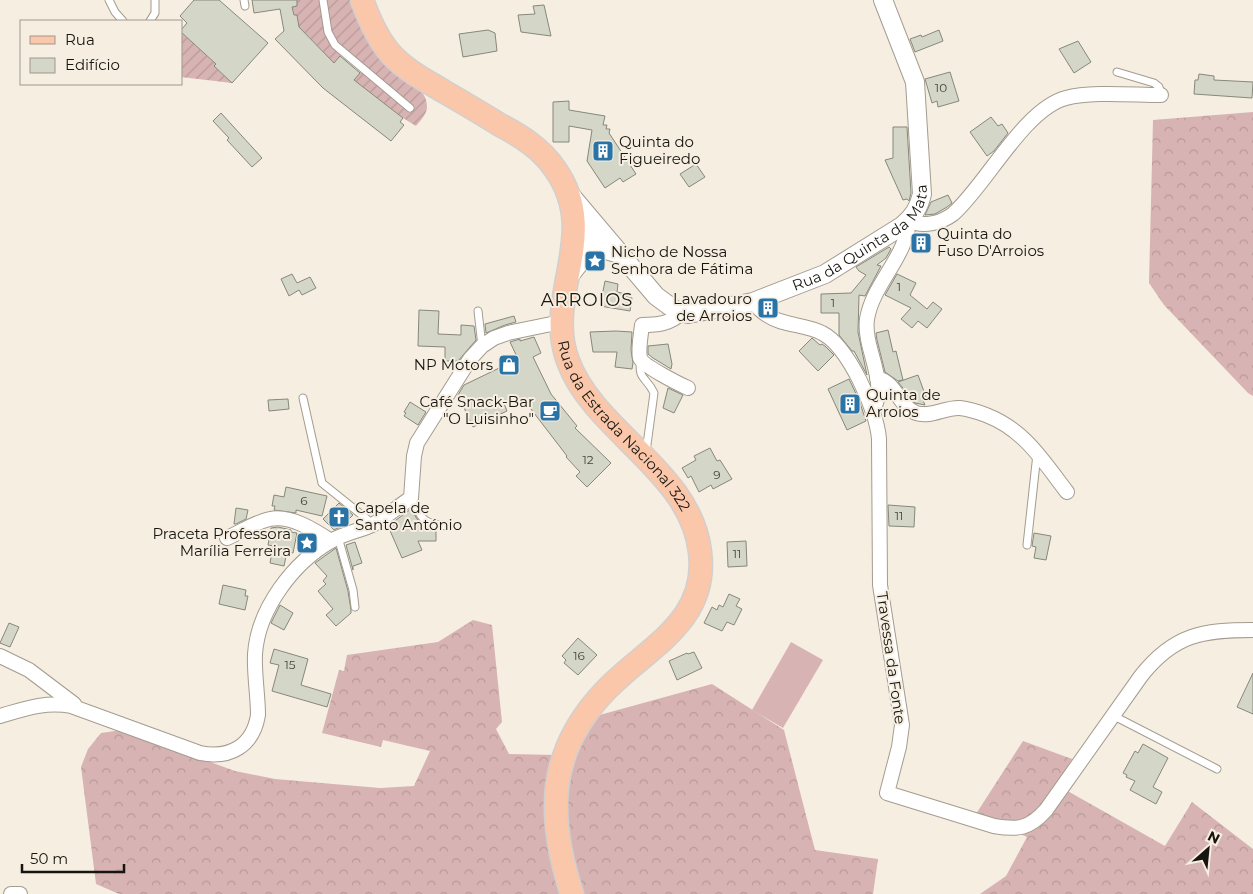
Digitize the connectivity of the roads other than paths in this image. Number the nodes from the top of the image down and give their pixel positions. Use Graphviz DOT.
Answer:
graph roads {
  1 [pos="110,0"];
  2 [pos="155,0"];
  3 [pos="323,0"];
  4 [pos="362,0"];
  5 [pos="883,0"];
  6 [pos="122,20"];
  7 [pos="151,20"];
  8 [pos="1117,72"];
  9 [pos="1160,94"];
  10 [pos="410,108"];
  11 [pos="566,189"];
  12 [pos="909,220"];
  13 [pos="575,233"];
  14 [pos="607,238"];
  15 [pos="622,258"];
  16 [pos="568,278"];
  17 [pos="753,302"];
  18 [pos="478,310"];
  19 [pos="681,313"];
  20 [pos="561,322"];
  21 [pos="482,346"];
  22 [pos="641,358"];
  23 [pos="877,378"];
  24 [pos="688,388"];
  25 [pos="304,398"];
  26 [pos="873,410"];
  27 [pos="1037,453"];
  28 [pos="645,458"];
  29 [pos="1068,492"];
  30 [pos="412,498"];
  31 [pos="372,524"];
  32 [pos="447,526"];
  33 [pos="227,538"];
  34 [pos="334,539"];
  35 [pos="1027,545"];
  36 [pos="354,607"];
  37 [pos="1253,630"];
  38 [pos="0,656"];
  39 [pos="83,710"];
  40 [pos="0,716"];
  41 [pos="1114,716"];
  42 [pos="1217,770"];
  43 [pos="11,894"];
  44 [pos="20,894"];
  45 [pos="572,894"];
  1 -- 6 [label="lane"];
  2 -- 7 [label="lane"];
  3 -- 10 [label="lane"];
  4 -- 11 [label="main road, Rua da Estrada Nacional 322"];
  5 -- 12 [label="street, Rua da Quinta da Mata"];
  8 -- 9 [label="lane"];
  9 -- 12 [label="street"];
  11 -- 13 [label="main road, Rua da Estrada Nacional 322"];
  11 -- 14 [label="street"];
  12 -- 17 [label="street, Rua da Quinta da Mata"];
  12 -- 23 [label="street"];
  13 -- 14 [label="street"];
  13 -- 15 [label="street"];
  13 -- 16 [label="main road, Rua da Estrada Nacional 322"];
  14 -- 15 [label="street"];
  15 -- 16 [label="street"];
  15 -- 19 [label="street"];
  16 -- 20 [label="main road, Rua da Estrada Nacional 322"];
  17 -- 19 [label="street, Rua da Quinta da Mata"];
  17 -- 26 [label="street, Travessa da Fonte"];
  18 -- 21 [label="lane"];
  19 -- 22 [label="street"];
  20 -- 21 [label="street"];
  20 -- 28 [label="main road, Rua da Estrada Nacional 322"];
  21 -- 30 [label="street"];
  22 -- 24 [label="street"];
  22 -- 28 [label="lane"];
  23 -- 26 [label="street"];
  23 -- 27 [label="street"];
  25 -- 31 [label="lane"];
  26 -- 41 [label="street, Travessa da Fonte"];
  27 -- 29 [label="street"];
  27 -- 35 [label="lane"];
  28 -- 45 [label="main road, Rua da Estrada Nacional 322"];
  30 -- 31 [label="street"];
  30 -- 32 [label="lane"];
  31 -- 34 [label="street"];
  33 -- 34 [label="street"];
  34 -- 36 [label="lane"];
  34 -- 39 [label="street"];
  37 -- 41 [label="street, Travessa da Fonte"];
  38 -- 39 [label="street"];
  39 -- 40 [label="street"];
  41 -- 42 [label="lane"];
  43 -- 44 [label="street"];
}
